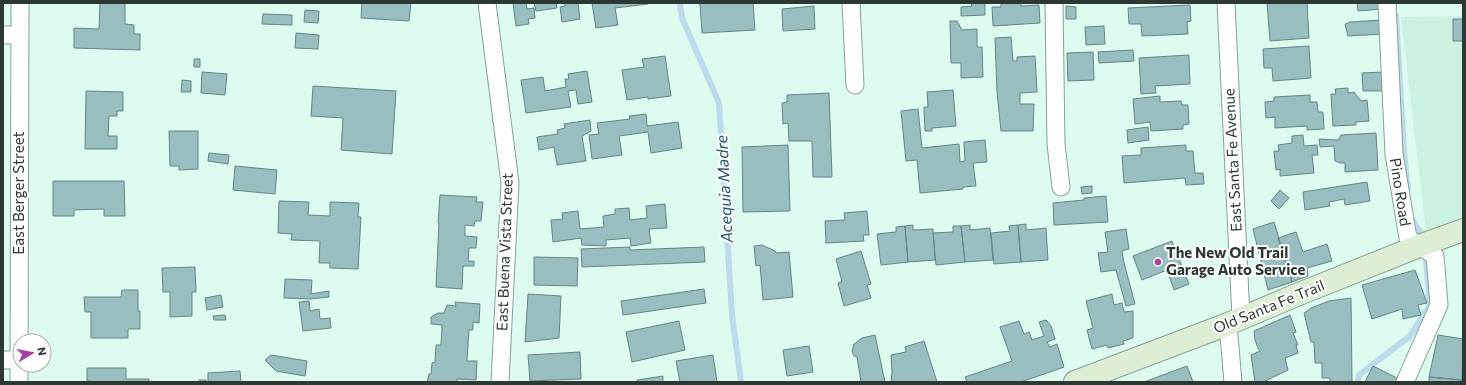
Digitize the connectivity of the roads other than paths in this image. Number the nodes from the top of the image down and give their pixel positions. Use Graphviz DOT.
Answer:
graph roads {
  1 [pos="20,3"];
  2 [pos="487,3"];
  3 [pos="851,3"];
  4 [pos="1054,3"];
  5 [pos="1226,3"];
  6 [pos="1387,3"];
  7 [pos="11,35"];
  8 [pos="855,85"];
  9 [pos="1061,188"];
  10 [pos="1463,230"];
  11 [pos="1419,246"];
  12 [pos="1234,321"];
  13 [pos="11,360"];
  14 [pos="19,382"];
  15 [pos="500,382"];
  16 [pos="1075,382"];
  17 [pos="1233,382"];
  18 [pos="1405,382"];
  1 -- 7 [label="street, East Berger Street"];
  2 -- 15 [label="street, East Buena Vista Street"];
  3 -- 8 [label="street"];
  4 -- 9 [label="street"];
  5 -- 12 [label="street, East Santa Fe Avenue"];
  6 -- 11 [label="street, Pino Road"];
  7 -- 13 [label="street, East Berger Street"];
  10 -- 11 [label="main road, Old Santa Fe Trail"];
  11 -- 12 [label="main road, Old Santa Fe Trail"];
  11 -- 18 [label="street, Pino Road"];
  12 -- 16 [label="main road, Old Santa Fe Trail"];
  12 -- 17 [label="street, East Santa Fe Avenue"];
  13 -- 14 [label="street, East Berger Street"];
}
